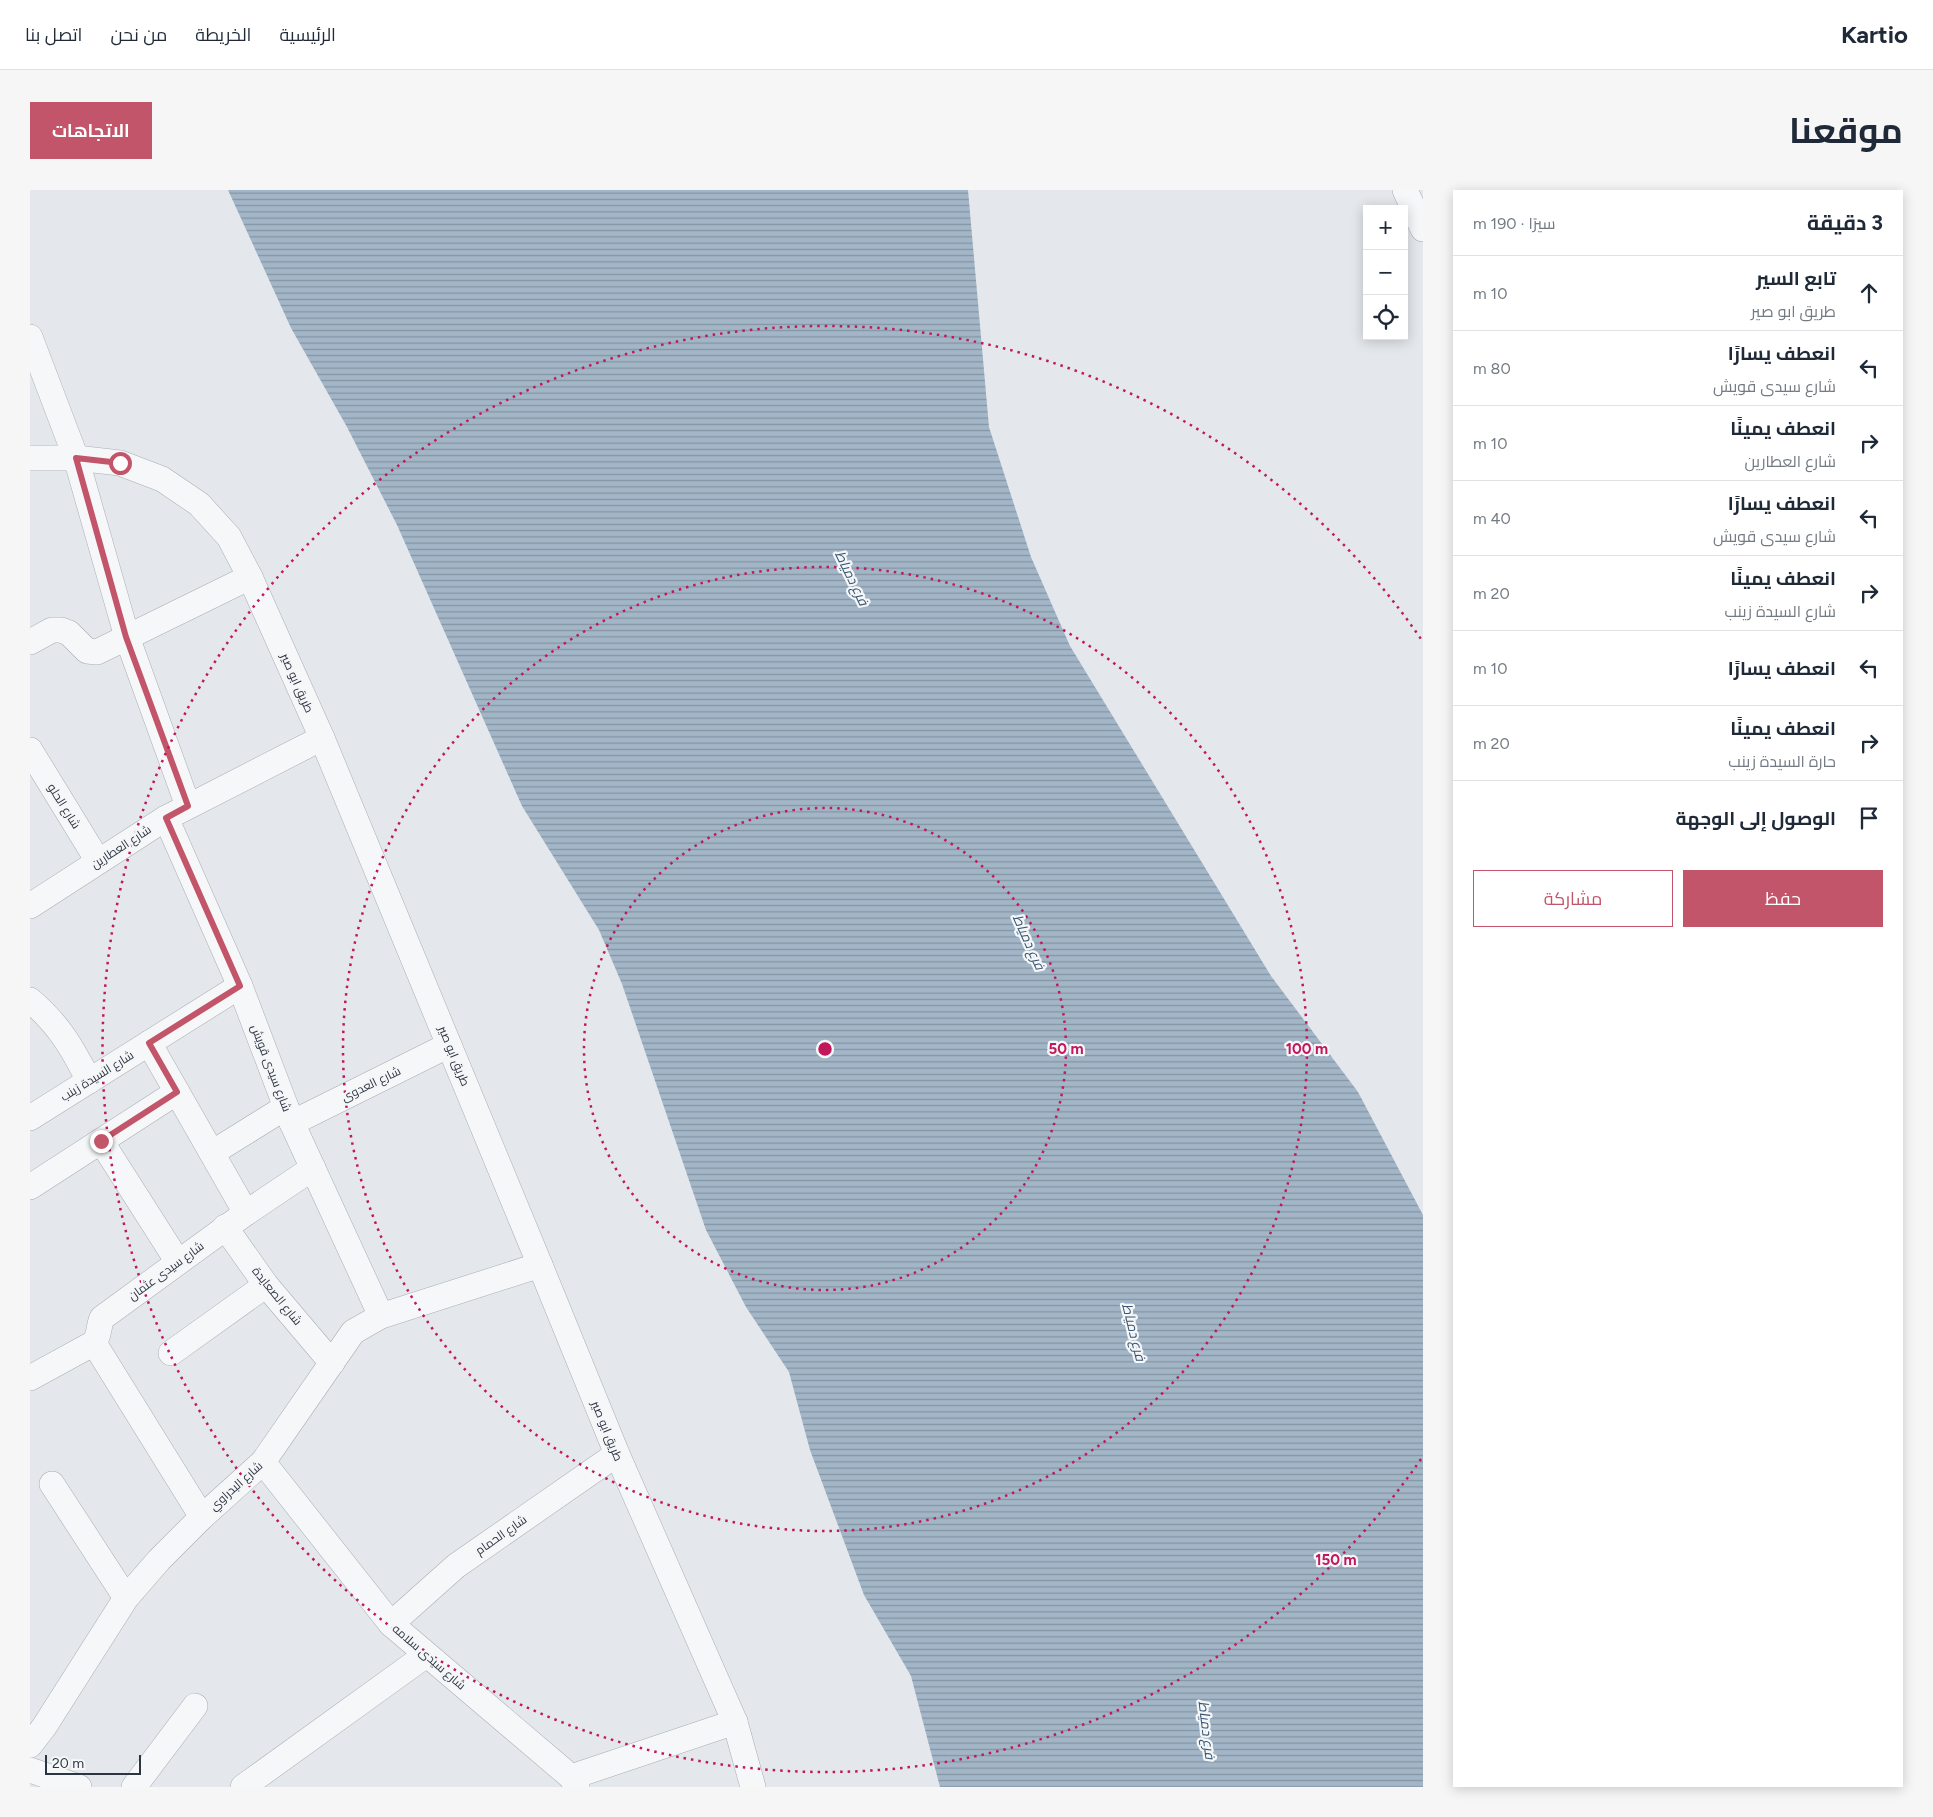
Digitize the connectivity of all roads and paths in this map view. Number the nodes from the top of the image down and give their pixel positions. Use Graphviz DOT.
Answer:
graph roads {
  1 [pos="1405,190"];
  2 [pos="1423,229"];
  3 [pos="30,337"];
  4 [pos="30,458"];
  5 [pos="76,458"];
  6 [pos="250,577"];
  7 [pos="126,637"];
  8 [pos="30,642"];
  9 [pos="322,738"];
  10 [pos="30,750"];
  11 [pos="188,806"];
  12 [pos="166,818"];
  13 [pos="98,861"];
  14 [pos="30,906"];
  15 [pos="240,986"];
  16 [pos="30,1000"];
  17 [pos="149,1043"];
  18 [pos="449,1045"];
  19 [pos="89,1081"];
  20 [pos="177,1092"];
  21 [pos="289,1115"];
  22 [pos="30,1118"];
  23 [pos="101,1141"];
  24 [pos="212,1153"];
  25 [pos="313,1168"];
  26 [pos="30,1187"];
  27 [pos="246,1212"];
  28 [pos="226,1227"];
  29 [pos="178,1262"];
  30 [pos="540,1265"];
  31 [pos="266,1285"];
  32 [pos="381,1316"];
  33 [pos="94,1343"];
  34 [pos="171,1353"];
  35 [pos="332,1363"];
  36 [pos="30,1378"];
  37 [pos="617,1454"];
  38 [pos="263,1462"];
  39 [pos="52,1484"];
  40 [pos="202,1516"];
  41 [pos="126,1598"];
  42 [pos="390,1624"];
  43 [pos="426,1655"];
  44 [pos="195,1706"];
  45 [pos="735,1722"];
  46 [pos="30,1745"];
  47 [pos="30,1770"];
  48 [pos="574,1782"];
  49 [pos="79,1787"];
  50 [pos="134,1787"];
  51 [pos="243,1787"];
  52 [pos="753,1787"];
  1 -- 2 [label="street"];
  3 -- 5 [label="street"];
  4 -- 5 [label="street, طريق ابو صير"];
  5 -- 6 [label="street, طريق ابو صير"];
  5 -- 7 [label="street"];
  6 -- 7 [label="street"];
  6 -- 9 [label="street, طريق ابو صير"];
  7 -- 8 [label="street"];
  7 -- 11 [label="street"];
  9 -- 11 [label="street, شارع العطارين"];
  9 -- 18 [label="street, طريق ابو صير"];
  10 -- 13 [label="street, شارع الحلو"];
  11 -- 12 [label="street, شارع العطارين"];
  12 -- 13 [label="street, شارع العطارين"];
  12 -- 15 [label="street, شارع سيدى قويش"];
  13 -- 14 [label="street, شارع العطارين"];
  15 -- 17 [label="street, شارع السيدة زينب"];
  15 -- 21 [label="street, شارع سيدى قويش"];
  16 -- 19 [label="street"];
  17 -- 19 [label="street, شارع السيدة زينب"];
  17 -- 20 [label="street"];
  18 -- 21 [label="street, شارع العدوى"];
  18 -- 30 [label="street, طريق ابو صير"];
  19 -- 22 [label="street, شارع السيدة زينب"];
  20 -- 23 [label="street"];
  20 -- 24 [label="street"];
  21 -- 24 [label="street, شارع العدوى"];
  21 -- 25 [label="street, شارع سيدى قويش"];
  23 -- 26 [label="street"];
  23 -- 29 [label="street"];
  24 -- 27 [label="street"];
  25 -- 27 [label="street, شارع سيدى عثمان"];
  25 -- 32 [label="street, شارع سيدى قويش"];
  27 -- 28 [label="street, شارع سيدى عثمان"];
  28 -- 29 [label="street, شارع سيدى عثمان"];
  28 -- 31 [label="street, شارع الصعايدة"];
  29 -- 33 [label="street, شارع سيدى عثمان"];
  30 -- 32 [label="street, شارع البدراوي"];
  30 -- 37 [label="street, طريق ابو صير"];
  31 -- 34 [label="street"];
  31 -- 35 [label="street, شارع الصعايدة"];
  32 -- 35 [label="street, شارع البدراوي"];
  33 -- 36 [label="street"];
  33 -- 40 [label="street"];
  35 -- 38 [label="street, شارع البدراوي"];
  37 -- 42 [label="street, شارع الحمام"];
  37 -- 45 [label="street, طريق ابو صير"];
  38 -- 40 [label="street, شارع البدراوي"];
  38 -- 42 [label="street, شارع سيدى سلامه"];
  39 -- 41 [label="street"];
  40 -- 41 [label="street, شارع البدراوي"];
  41 -- 46 [label="street, شارع البدراوي"];
  42 -- 43 [label="street, شارع سيدى سلامه"];
  43 -- 48 [label="street, شارع سيدى سلامه"];
  43 -- 51 [label="street"];
  44 -- 50 [label="street"];
  45 -- 48 [label="street"];
  45 -- 52 [label="street, طريق ابو صير"];
  47 -- 49 [label="street"];
}
